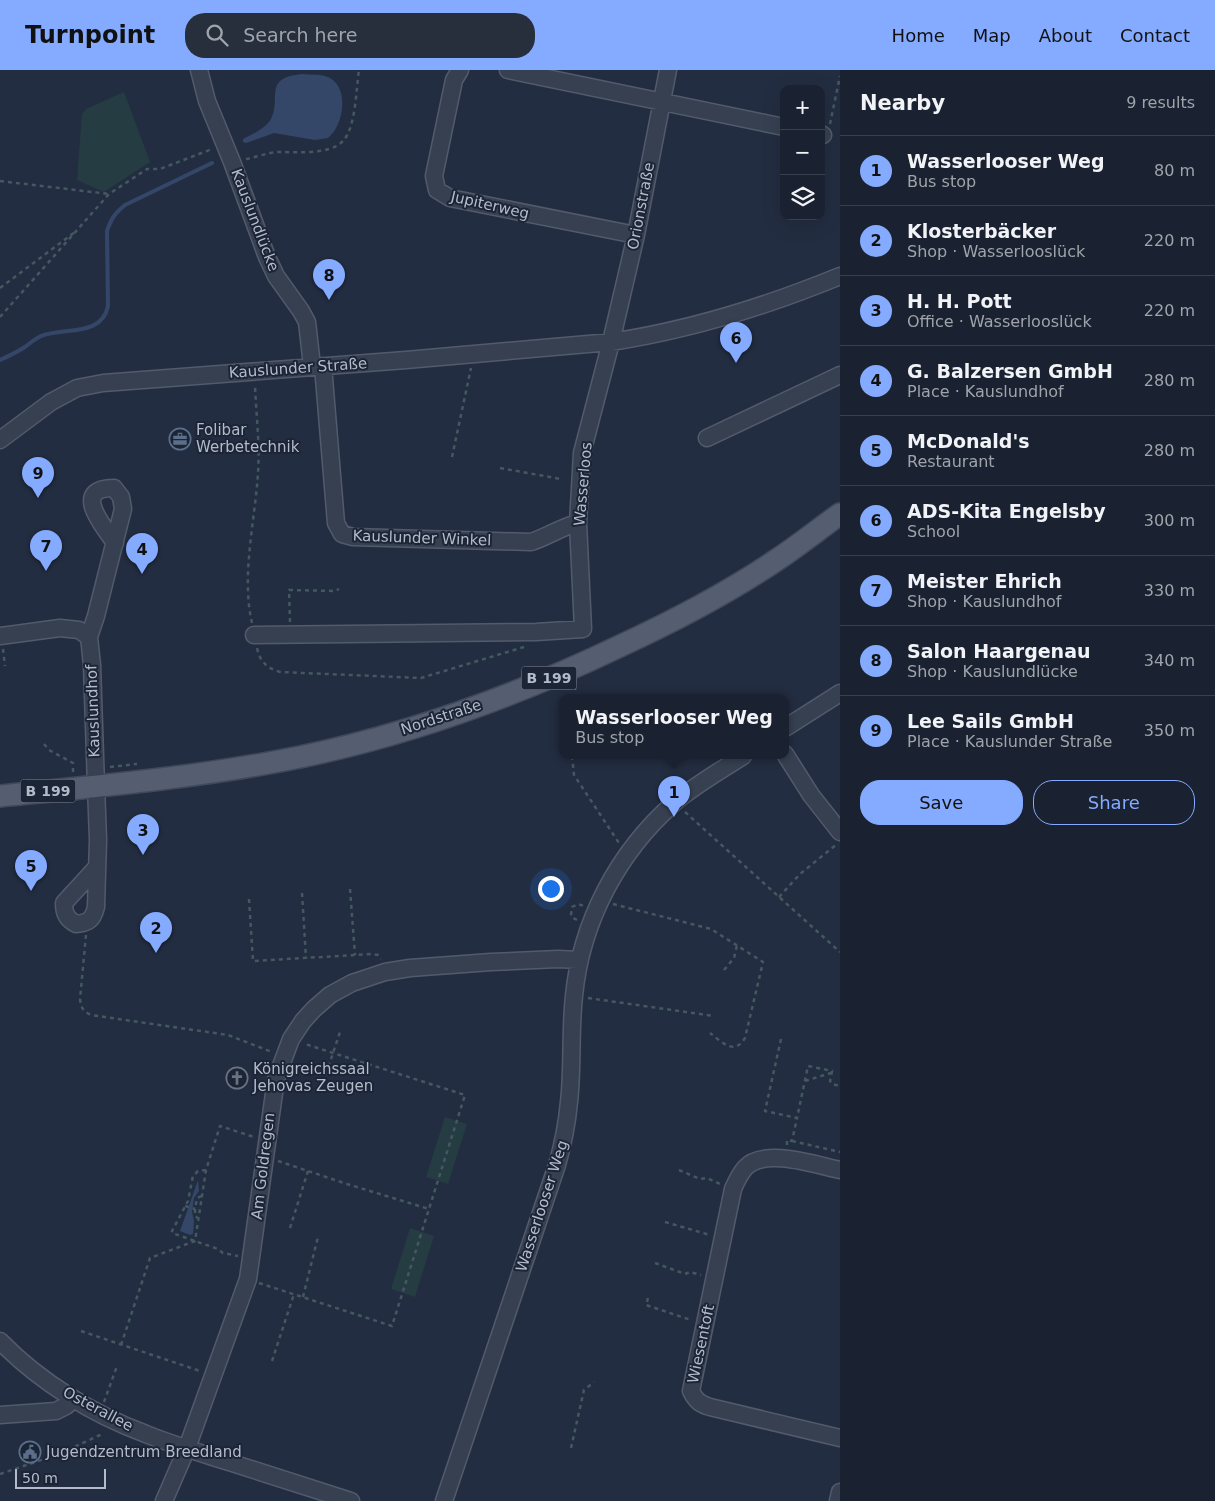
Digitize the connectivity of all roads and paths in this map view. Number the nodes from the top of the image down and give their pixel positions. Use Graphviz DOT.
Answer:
graph roads {
  1 [pos="199,70"];
  2 [pos="359,70"];
  3 [pos="460,70"];
  4 [pos="508,70"];
  5 [pos="668,70"];
  6 [pos="840,76"];
  7 [pos="662,102"];
  8 [pos="780,126"];
  9 [pos="825,134"];
  10 [pos="225,144"];
  11 [pos="232,162"];
  12 [pos="0,181"];
  13 [pos="109,194"];
  14 [pos="79,228"];
  15 [pos="636,235"];
  16 [pos="840,276"];
  17 [pos="0,288"];
  18 [pos="0,317"];
  19 [pos="611,342"];
  20 [pos="472,354"];
  21 [pos="318,366"];
  22 [pos="254,371"];
  23 [pos="840,375"];
  24 [pos="707,438"];
  25 [pos="0,440"];
  26 [pos="452,457"];
  27 [pos="500,468"];
  28 [pos="561,479"];
  29 [pos="840,514"];
  30 [pos="578,523"];
  31 [pos="115,543"];
  32 [pos="338,589"];
  33 [pos="254,635"];
  34 [pos="290,635"];
  35 [pos="0,636"];
  36 [pos="89,637"];
  37 [pos="526,646"];
  38 [pos="840,693"];
  39 [pos="789,725"];
  40 [pos="44,744"];
  41 [pos="572,759"];
  42 [pos="738,759"];
  43 [pos="788,759"];
  44 [pos="142,763"];
  45 [pos="73,772"];
  46 [pos="67,775"];
  47 [pos="96,777"];
  48 [pos="0,796"];
  49 [pos="675,802"];
  50 [pos="840,832"];
  51 [pos="840,842"];
  52 [pos="627,854"];
  53 [pos="97,867"];
  54 [pos="350,889"];
  55 [pos="302,893"];
  56 [pos="779,897"];
  57 [pos="249,899"];
  58 [pos="600,901"];
  59 [pos="86,936"];
  60 [pos="737,945"];
  61 [pos="840,952"];
  62 [pos="354,955"];
  63 [pos="306,958"];
  64 [pos="579,960"];
  65 [pos="724,970"];
  66 [pos="385,972"];
  67 [pos="574,996"];
  68 [pos="714,1016"];
  69 [pos="340,1032"];
  70 [pos="710,1033"];
  71 [pos="781,1039"];
  72 [pos="291,1040"];
  73 [pos="333,1052"];
  74 [pos="283,1058"];
  75 [pos="831,1073"];
  76 [pos="805,1081"];
  77 [pos="840,1086"];
  78 [pos="797,1118"];
  79 [pos="792,1142"];
  80 [pos="266,1149"];
  81 [pos="840,1152"];
  82 [pos="785,1159"];
  83 [pos="206,1170"];
  84 [pos="679,1170"];
  85 [pos="840,1170"];
  86 [pos="308,1171"];
  87 [pos="733,1189"];
  88 [pos="202,1196"];
  89 [pos="186,1206"];
  90 [pos="194,1209"];
  91 [pos="429,1209"];
  92 [pos="199,1220"];
  93 [pos="665,1222"];
  94 [pos="290,1228"];
  95 [pos="708,1234"];
  96 [pos="318,1237"];
  97 [pos="195,1241"];
  98 [pos="252,1258"];
  99 [pos="655,1263"];
  100 [pos="690,1272"];
  101 [pos="248,1279"];
  102 [pos="294,1294"];
  103 [pos="303,1297"];
  104 [pos="648,1298"];
  105 [pos="705,1324"];
  106 [pos="80,1331"];
  107 [pos="0,1341"];
  108 [pos="122,1345"];
  109 [pos="272,1362"];
  110 [pos="117,1366"];
  111 [pos="213,1375"];
  112 [pos="594,1382"];
  113 [pos="74,1399"];
  114 [pos="0,1415"];
  115 [pos="104,1415"];
  116 [pos="840,1438"];
  117 [pos="187,1448"];
  118 [pos="571,1448"];
  119 [pos="0,1474"];
  120 [pos="840,1492"];
  121 [pos="164,1501"];
  122 [pos="351,1501"];
  123 [pos="444,1501"];
  124 [pos="838,1501"];
  1 -- 10 [label="street, Kauslundlücke"];
  2 -- 11 [label="path"];
  3 -- 15 [label="street, Jupiterweg"];
  4 -- 7 [label="street"];
  5 -- 7 [label="street, Orionstraße"];
  6 -- 9 [label="path"];
  7 -- 8 [label="street"];
  7 -- 15 [label="street, Orionstraße"];
  10 -- 11 [label="street, Kauslundlücke"];
  10 -- 13 [label="path"];
  11 -- 21 [label="street, Kauslundlücke"];
  12 -- 13 [label="path"];
  13 -- 14 [label="path"];
  14 -- 17 [label="path"];
  14 -- 18 [label="path"];
  15 -- 19 [label="street, Orionstraße"];
  16 -- 19 [label="street, Kauslunder Straße"];
  19 -- 20 [label="street, Kauslunder Straße"];
  19 -- 30 [label="street, Wasserloos"];
  20 -- 21 [label="street, Kauslunder Straße"];
  20 -- 26 [label="path"];
  21 -- 22 [label="street, Kauslunder Straße"];
  21 -- 30 [label="street, Kauslunder Winkel"];
  22 -- 25 [label="street, Kauslunder Straße"];
  22 -- 33 [label="path"];
  23 -- 24 [label="street"];
  27 -- 28 [label="path"];
  29 -- 47 [label="main road, Nordstraße / B 199"];
  30 -- 34 [label="street, Wasserloos"];
  31 -- 36 [label="street, Kauslundhof"];
  32 -- 34 [label="path"];
  33 -- 34 [label="street"];
  33 -- 37 [label="path"];
  35 -- 36 [label="street"];
  36 -- 47 [label="street, Kauslundhof"];
  38 -- 39 [label="street"];
  40 -- 45 [label="path"];
  41 -- 52 [label="path"];
  42 -- 49 [label="street, Wasserlooser Weg"];
  43 -- 50 [label="street"];
  44 -- 47 [label="path"];
  45 -- 46 [label="path"];
  45 -- 47 [label="path"];
  47 -- 48 [label="main road, Nordstraße / B 199"];
  47 -- 53 [label="street, Kauslundhof"];
  49 -- 52 [label="street, Wasserlooser Weg"];
  49 -- 56 [label="path"];
  51 -- 56 [label="path"];
  52 -- 58 [label="street, Wasserlooser Weg"];
  54 -- 62 [label="path"];
  55 -- 63 [label="path"];
  56 -- 61 [label="path"];
  57 -- 63 [label="path"];
  58 -- 60 [label="path"];
  58 -- 64 [label="street, Wasserlooser Weg"];
  59 -- 74 [label="path"];
  60 -- 65 [label="path"];
  60 -- 70 [label="path"];
  62 -- 63 [label="path"];
  62 -- 66 [label="path"];
  64 -- 66 [label="street, Am Goldregen"];
  64 -- 67 [label="street, Wasserlooser Weg"];
  66 -- 72 [label="street, Am Goldregen"];
  67 -- 68 [label="path"];
  67 -- 123 [label="street, Wasserlooser Weg"];
  69 -- 73 [label="path"];
  71 -- 78 [label="path"];
  72 -- 73 [label="path"];
  72 -- 74 [label="street, Am Goldregen"];
  73 -- 74 [label="path"];
  73 -- 91 [label="path"];
  74 -- 80 [label="street, Am Goldregen"];
  75 -- 76 [label="path"];
  76 -- 77 [label="path"];
  76 -- 78 [label="path"];
  78 -- 79 [label="path"];
  79 -- 81 [label="path"];
  79 -- 82 [label="path"];
  80 -- 83 [label="path"];
  80 -- 86 [label="path"];
  80 -- 98 [label="street, Am Goldregen"];
  82 -- 85 [label="street"];
  82 -- 87 [label="street, Wiesentoft"];
  83 -- 88 [label="path"];
  83 -- 89 [label="path"];
  84 -- 87 [label="path"];
  86 -- 91 [label="path"];
  86 -- 94 [label="path"];
  87 -- 105 [label="street, Wiesentoft"];
  88 -- 90 [label="path"];
  88 -- 92 [label="path"];
  89 -- 90 [label="path"];
  89 -- 97 [label="path"];
  90 -- 92 [label="path"];
  91 -- 103 [label="path"];
  92 -- 97 [label="path"];
  93 -- 95 [label="path"];
  96 -- 103 [label="path"];
  97 -- 98 [label="path"];
  97 -- 108 [label="path"];
  98 -- 101 [label="street, Am Goldregen"];
  99 -- 100 [label="path"];
  101 -- 102 [label="path"];
  101 -- 111 [label="street, Am Goldregen"];
  102 -- 103 [label="path"];
  102 -- 109 [label="path"];
  104 -- 105 [label="path"];
  105 -- 116 [label="street, Wiesentoft"];
  106 -- 108 [label="path"];
  107 -- 113 [label="street, Osterallee"];
  108 -- 111 [label="path"];
  110 -- 115 [label="path"];
  111 -- 117 [label="street, Am Goldregen"];
  112 -- 118 [label="path"];
  113 -- 114 [label="street"];
  113 -- 115 [label="street, Osterallee"];
  115 -- 117 [label="street, Osterallee"];
  115 -- 119 [label="path"];
  117 -- 121 [label="street, Am Goldregen"];
  117 -- 122 [label="street, Osterallee"];
  120 -- 124 [label="street"];
}
